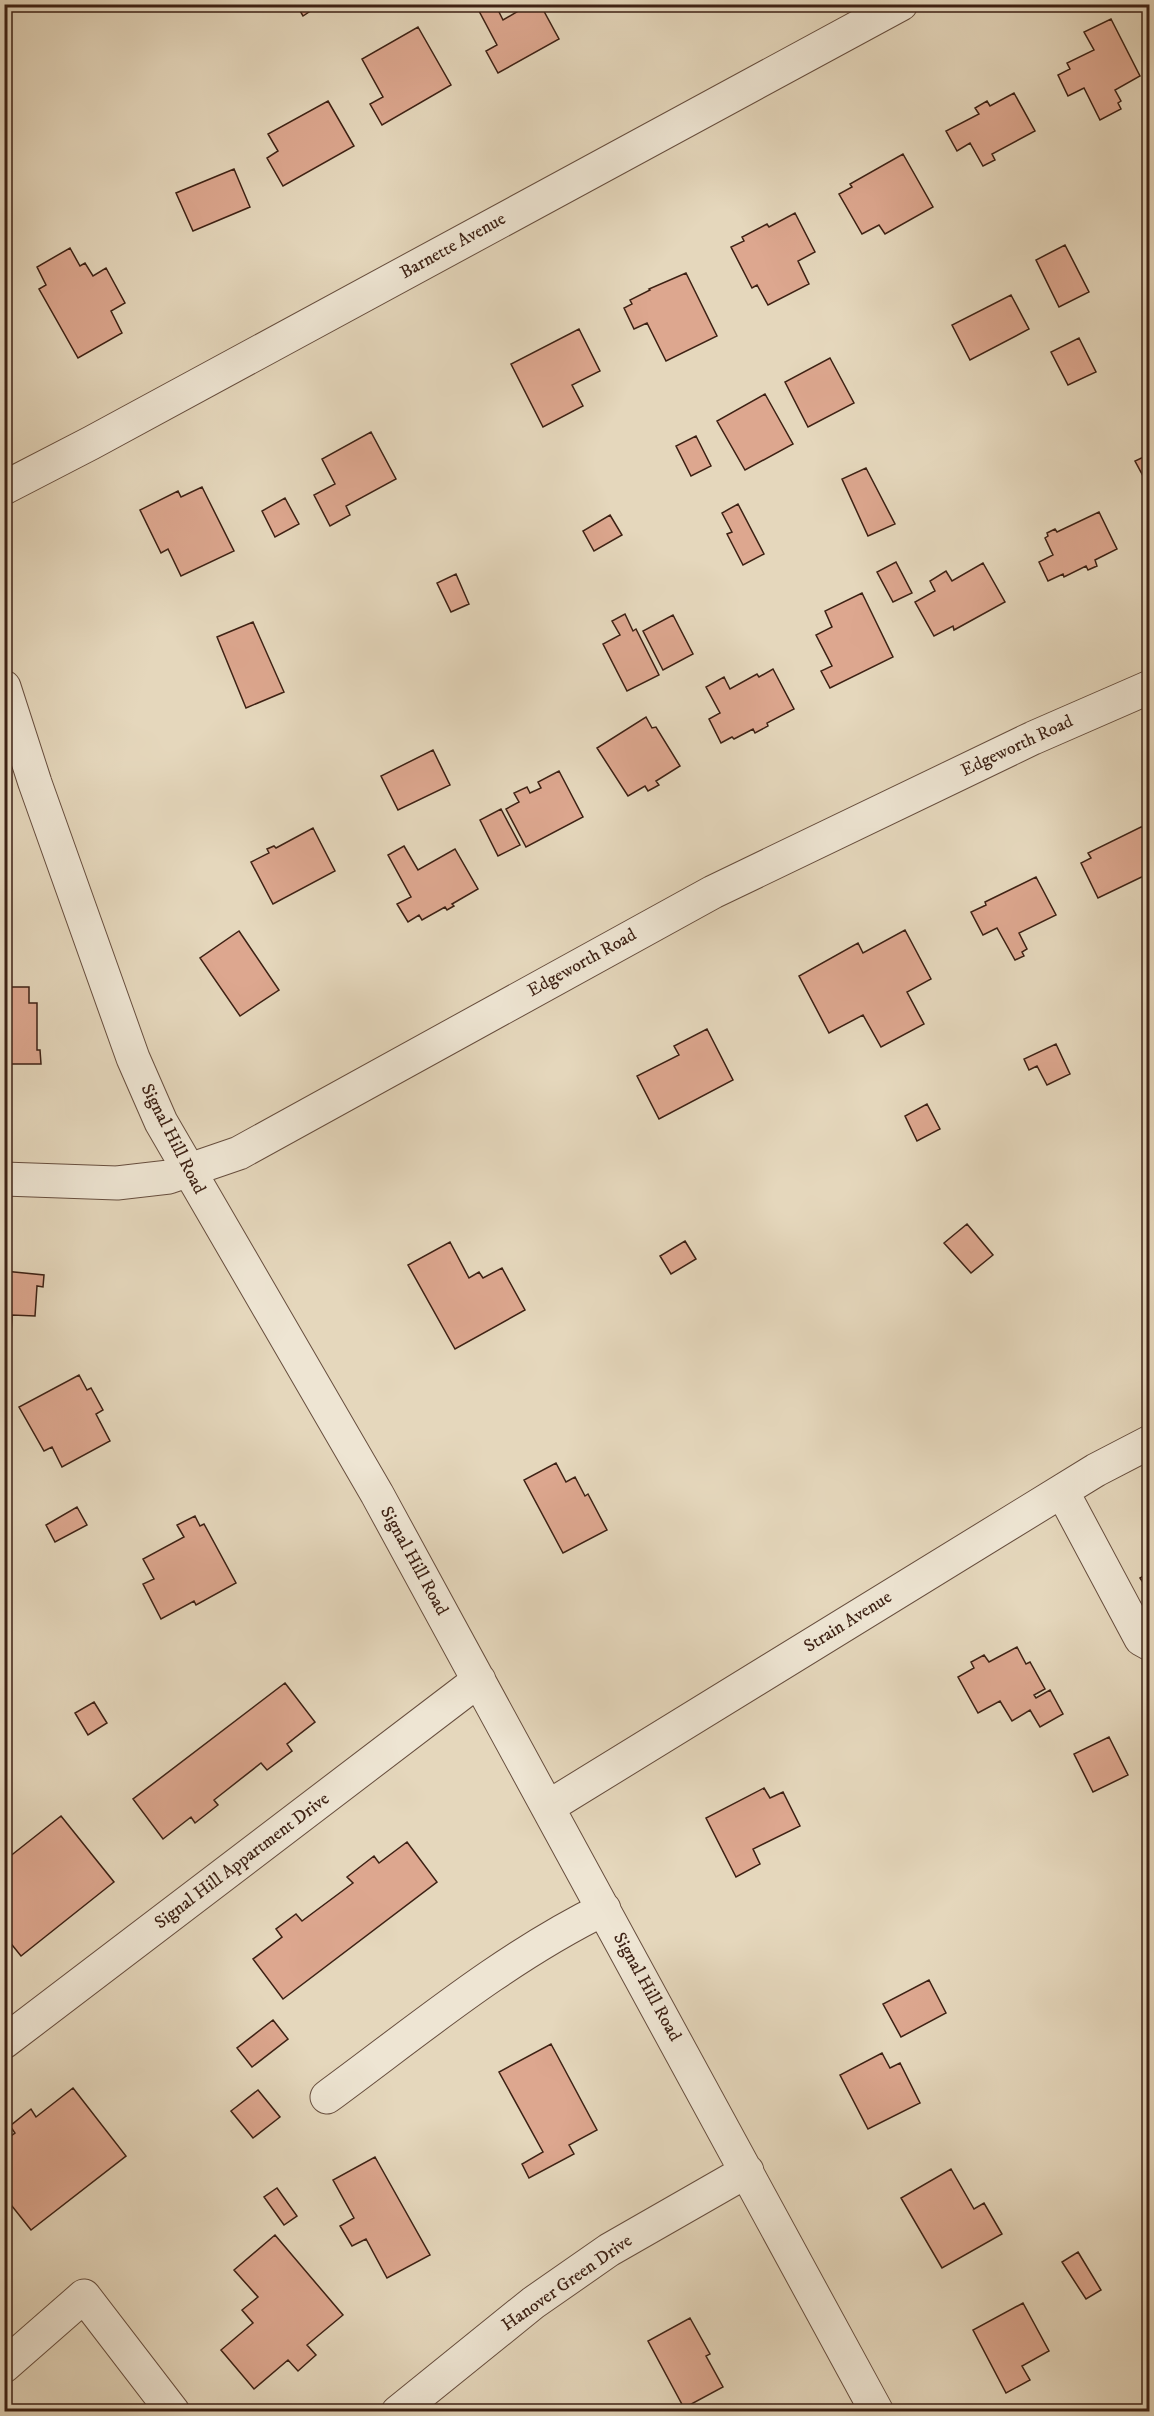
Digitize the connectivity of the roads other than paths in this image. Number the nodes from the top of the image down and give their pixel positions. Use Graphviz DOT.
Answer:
graph roads {
  1 [pos="901,4"];
  2 [pos="4,488"];
  3 [pos="4,687"];
  4 [pos="1149,687"];
  5 [pos="189,1172"];
  6 [pos="4,1179"];
  7 [pos="1149,1442"];
  8 [pos="1062,1491"];
  9 [pos="1149,1644"];
  10 [pos="479,1680"];
  11 [pos="548,1807"];
  12 [pos="604,1909"];
  13 [pos="4,2042"];
  14 [pos="327,2097"];
  15 [pos="747,2171"];
  16 [pos="4,2366"];
  17 [pos="173,2412"];
  18 [pos="398,2412"];
  19 [pos="877,2412"];
  1 -- 2 [label="street, Barnette Avenue"];
  3 -- 5 [label="street, Signal Hill Road"];
  4 -- 5 [label="street, Edgeworth Road"];
  5 -- 6 [label="street, Edgeworth Road"];
  5 -- 10 [label="street, Signal Hill Road"];
  7 -- 8 [label="street, Strain Avenue"];
  8 -- 9 [label="street"];
  8 -- 11 [label="street, Strain Avenue"];
  10 -- 11 [label="street, Signal Hill Road"];
  10 -- 13 [label="street, Signal Hill Appartment Drive"];
  11 -- 12 [label="street, Signal Hill Road"];
  12 -- 14 [label="street"];
  12 -- 15 [label="street, Signal Hill Road"];
  15 -- 18 [label="street, Hanover Green Drive"];
  15 -- 19 [label="street, Signal Hill Road"];
  16 -- 17 [label="street"];
}
